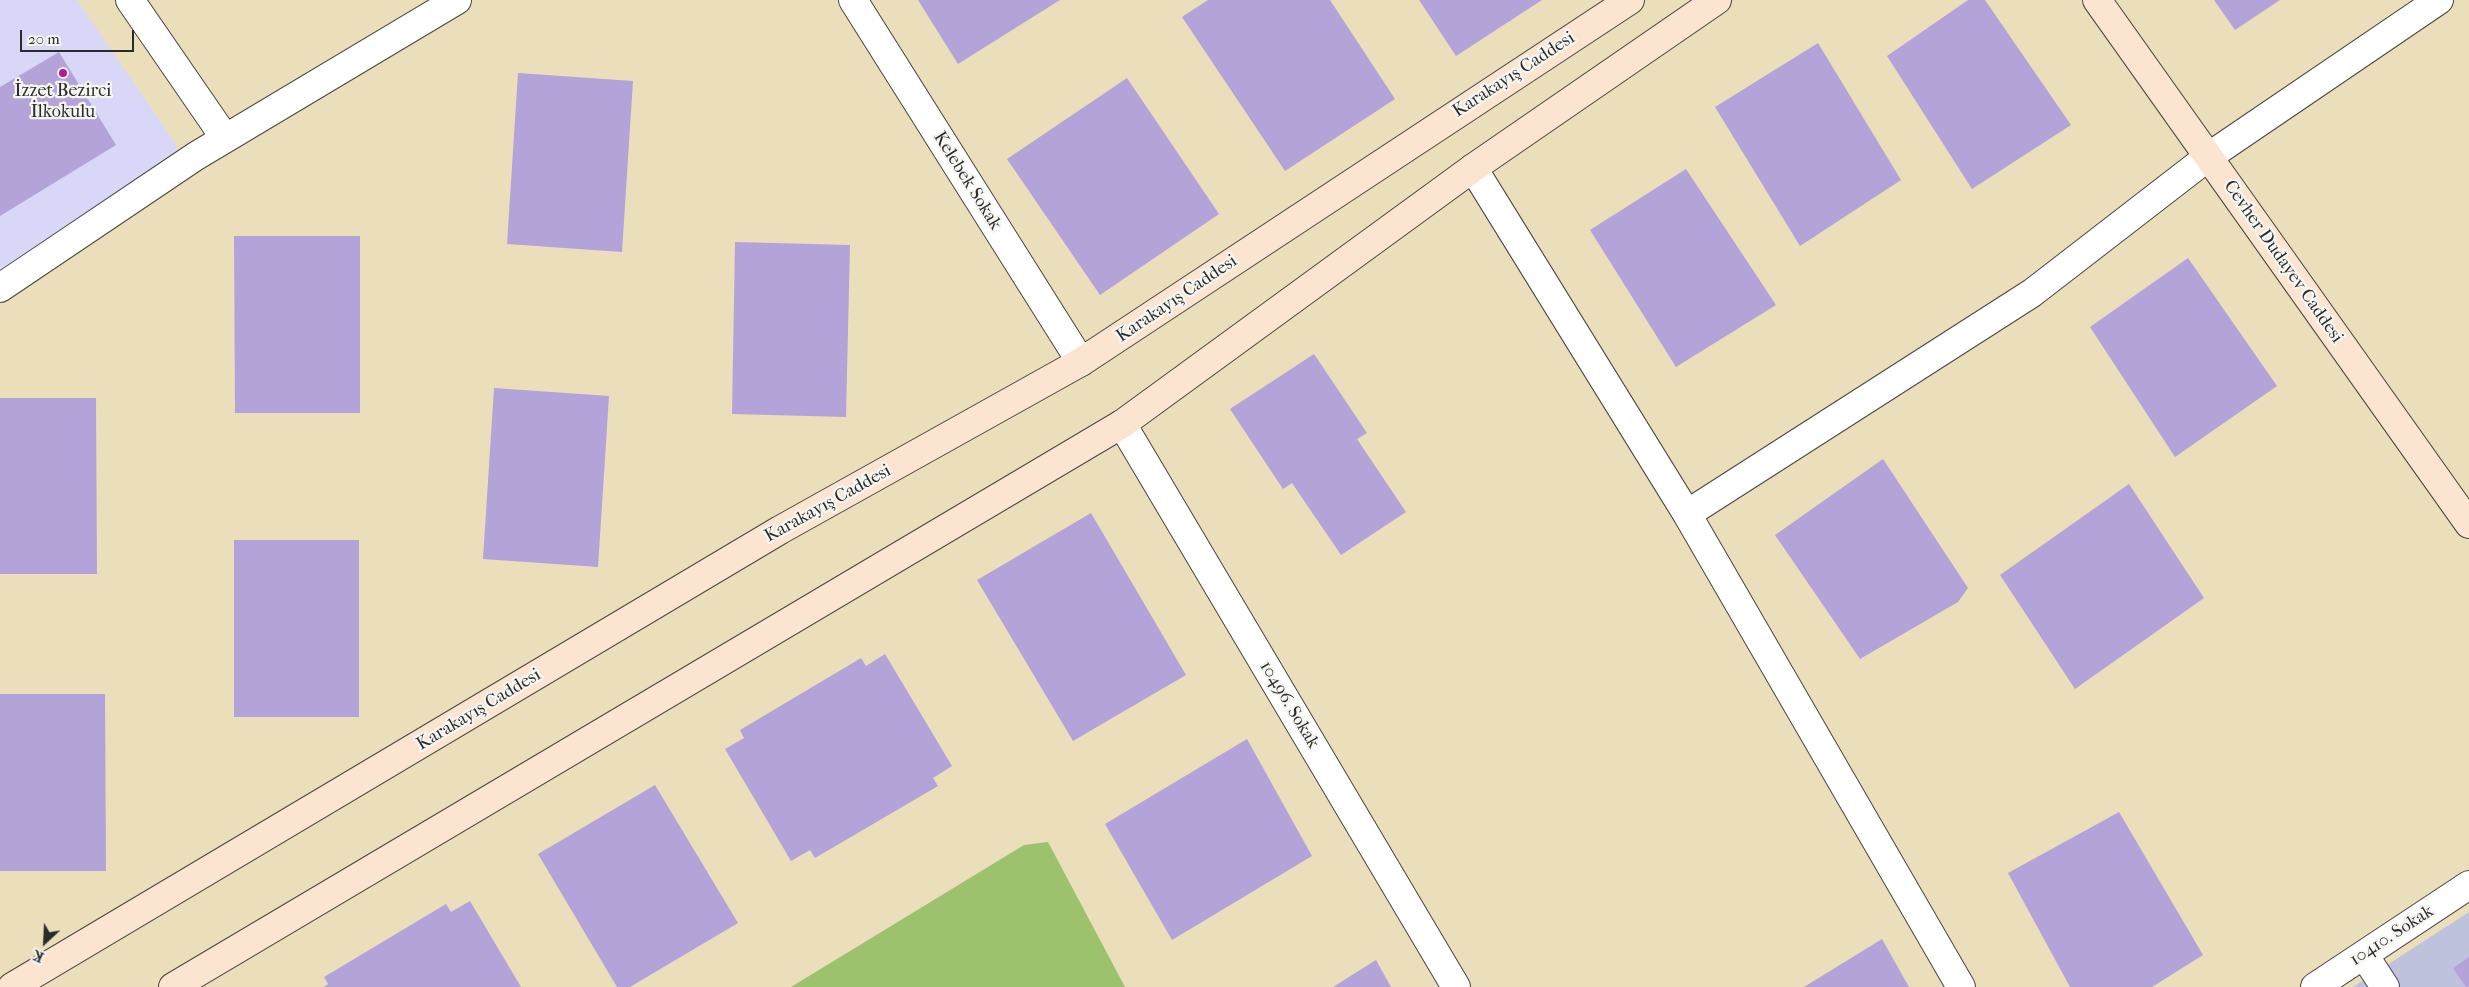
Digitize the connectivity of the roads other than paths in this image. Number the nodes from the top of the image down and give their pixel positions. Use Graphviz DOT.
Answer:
graph roads {
  1 [pos="130,0"];
  2 [pos="457,0"];
  3 [pos="853,0"];
  4 [pos="1630,0"];
  5 [pos="1717,0"];
  6 [pos="2096,0"];
  7 [pos="2439,0"];
  8 [pos="225,138"];
  9 [pos="2208,157"];
  10 [pos="1473,168"];
  11 [pos="0,288"];
  12 [pos="1081,362"];
  13 [pos="1122,424"];
  14 [pos="1687,514"];
  15 [pos="2469,524"];
  16 [pos="2469,885"];
  17 [pos="2364,955"];
  18 [pos="12,987"];
  19 [pos="173,987"];
  20 [pos="1456,987"];
  21 [pos="1961,987"];
  22 [pos="2315,987"];
  23 [pos="2385,987"];
  1 -- 8 [label="street"];
  2 -- 8 [label="street"];
  3 -- 12 [label="street, Kelebek Sokak"];
  4 -- 12 [label="main road, Karakayış Caddesi"];
  5 -- 10 [label="main road"];
  6 -- 9 [label="main road, Cevher Dudayev Caddesi"];
  7 -- 9 [label="street"];
  8 -- 11 [label="street"];
  9 -- 14 [label="street"];
  9 -- 15 [label="main road, Cevher Dudayev Caddesi"];
  10 -- 13 [label="main road"];
  10 -- 14 [label="street"];
  12 -- 18 [label="main road, Karakayış Caddesi"];
  13 -- 19 [label="main road"];
  13 -- 20 [label="street, 10496. Sokak"];
  14 -- 21 [label="street"];
  16 -- 17 [label="street, 10410. Sokak"];
  17 -- 22 [label="street, 10410. Sokak"];
  17 -- 23 [label="street"];
}
